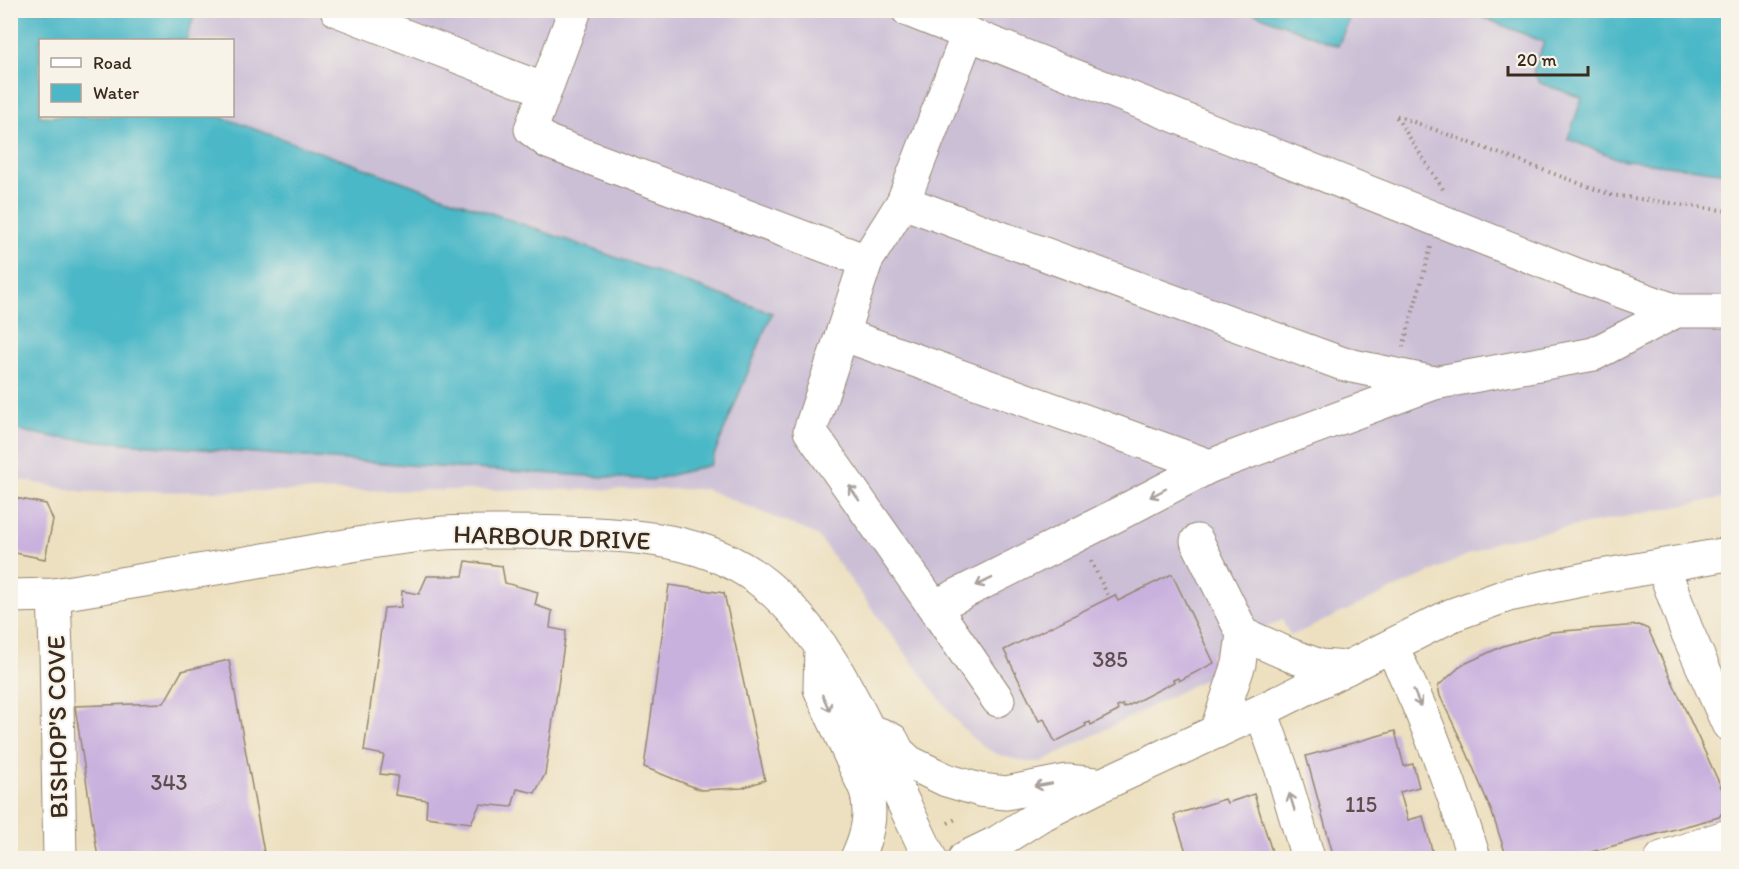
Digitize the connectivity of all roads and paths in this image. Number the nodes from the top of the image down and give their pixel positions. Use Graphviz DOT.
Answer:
graph roads {
  1 [pos="337,10"];
  2 [pos="574,10"];
  3 [pos="908,10"];
  4 [pos="968,34"];
  5 [pos="545,90"];
  6 [pos="903,202"];
  7 [pos="1728,212"];
  8 [pos="1439,220"];
  9 [pos="866,261"];
  10 [pos="1676,311"];
  11 [pos="1728,311"];
  12 [pos="842,334"];
  13 [pos="1394,375"];
  14 [pos="1434,383"];
  15 [pos="1210,466"];
  16 [pos="1197,541"];
  17 [pos="1728,554"];
  18 [pos="1090,557"];
  19 [pos="1664,566"];
  20 [pos="54,595"];
  21 [pos="10,596"];
  22 [pos="1109,598"];
  23 [pos="934,607"];
  24 [pos="1243,634"];
  25 [pos="821,646"];
  26 [pos="1391,646"];
  27 [pos="1347,668"];
  28 [pos="998,700"];
  29 [pos="1261,711"];
  30 [pos="1728,724"];
  31 [pos="868,728"];
  32 [pos="1216,732"];
  33 [pos="1101,784"];
  34 [pos="958,818"];
  35 [pos="948,823"];
  36 [pos="1728,836"];
  37 [pos="60,858"];
  38 [pos="857,858"];
  39 [pos="930,858"];
  40 [pos="965,858"];
  41 [pos="1308,858"];
  42 [pos="1474,858"];
  43 [pos="1662,858"];
  1 -- 5 [label="main road"];
  2 -- 5 [label="main road"];
  3 -- 4 [label="main road"];
  4 -- 6 [label="main road"];
  4 -- 8 [label="main road"];
  5 -- 9 [label="main road"];
  6 -- 9 [label="main road"];
  6 -- 13 [label="main road"];
  7 -- 8 [label="path"];
  8 -- 10 [label="main road"];
  8 -- 13 [label="path"];
  9 -- 12 [label="main road"];
  10 -- 11 [label="main road"];
  10 -- 14 [label="main road"];
  12 -- 15 [label="main road"];
  23 -- 12 [label="main road, one-way"];
  13 -- 14 [label="main road"];
  14 -- 15 [label="main road"];
  15 -- 23 [label="main road, one-way"];
  16 -- 24 [label="main road"];
  17 -- 19 [label="main road"];
  18 -- 22 [label="path"];
  19 -- 26 [label="main road"];
  19 -- 30 [label="main road"];
  20 -- 21 [label="main road, HARBOUR DRIVE"];
  20 -- 25 [label="main road, HARBOUR DRIVE"];
  20 -- 37 [label="main road, BISHOP'S COVE"];
  23 -- 28 [label="main road"];
  24 -- 27 [label="main road"];
  24 -- 32 [label="main road"];
  25 -- 31 [label="main road, HARBOUR DRIVE"];
  25 -- 38 [label="main road, one-way"];
  26 -- 27 [label="main road"];
  26 -- 42 [label="main road, one-way"];
  27 -- 29 [label="main road"];
  29 -- 32 [label="main road"];
  41 -- 29 [label="main road, one-way"];
  33 -- 31 [label="main road, one-way"];
  31 -- 39 [label="main road, HARBOUR DRIVE"];
  32 -- 33 [label="main road"];
  33 -- 40 [label="main road"];
  34 -- 35 [label="path"];
  36 -- 43 [label="main road"];
}
